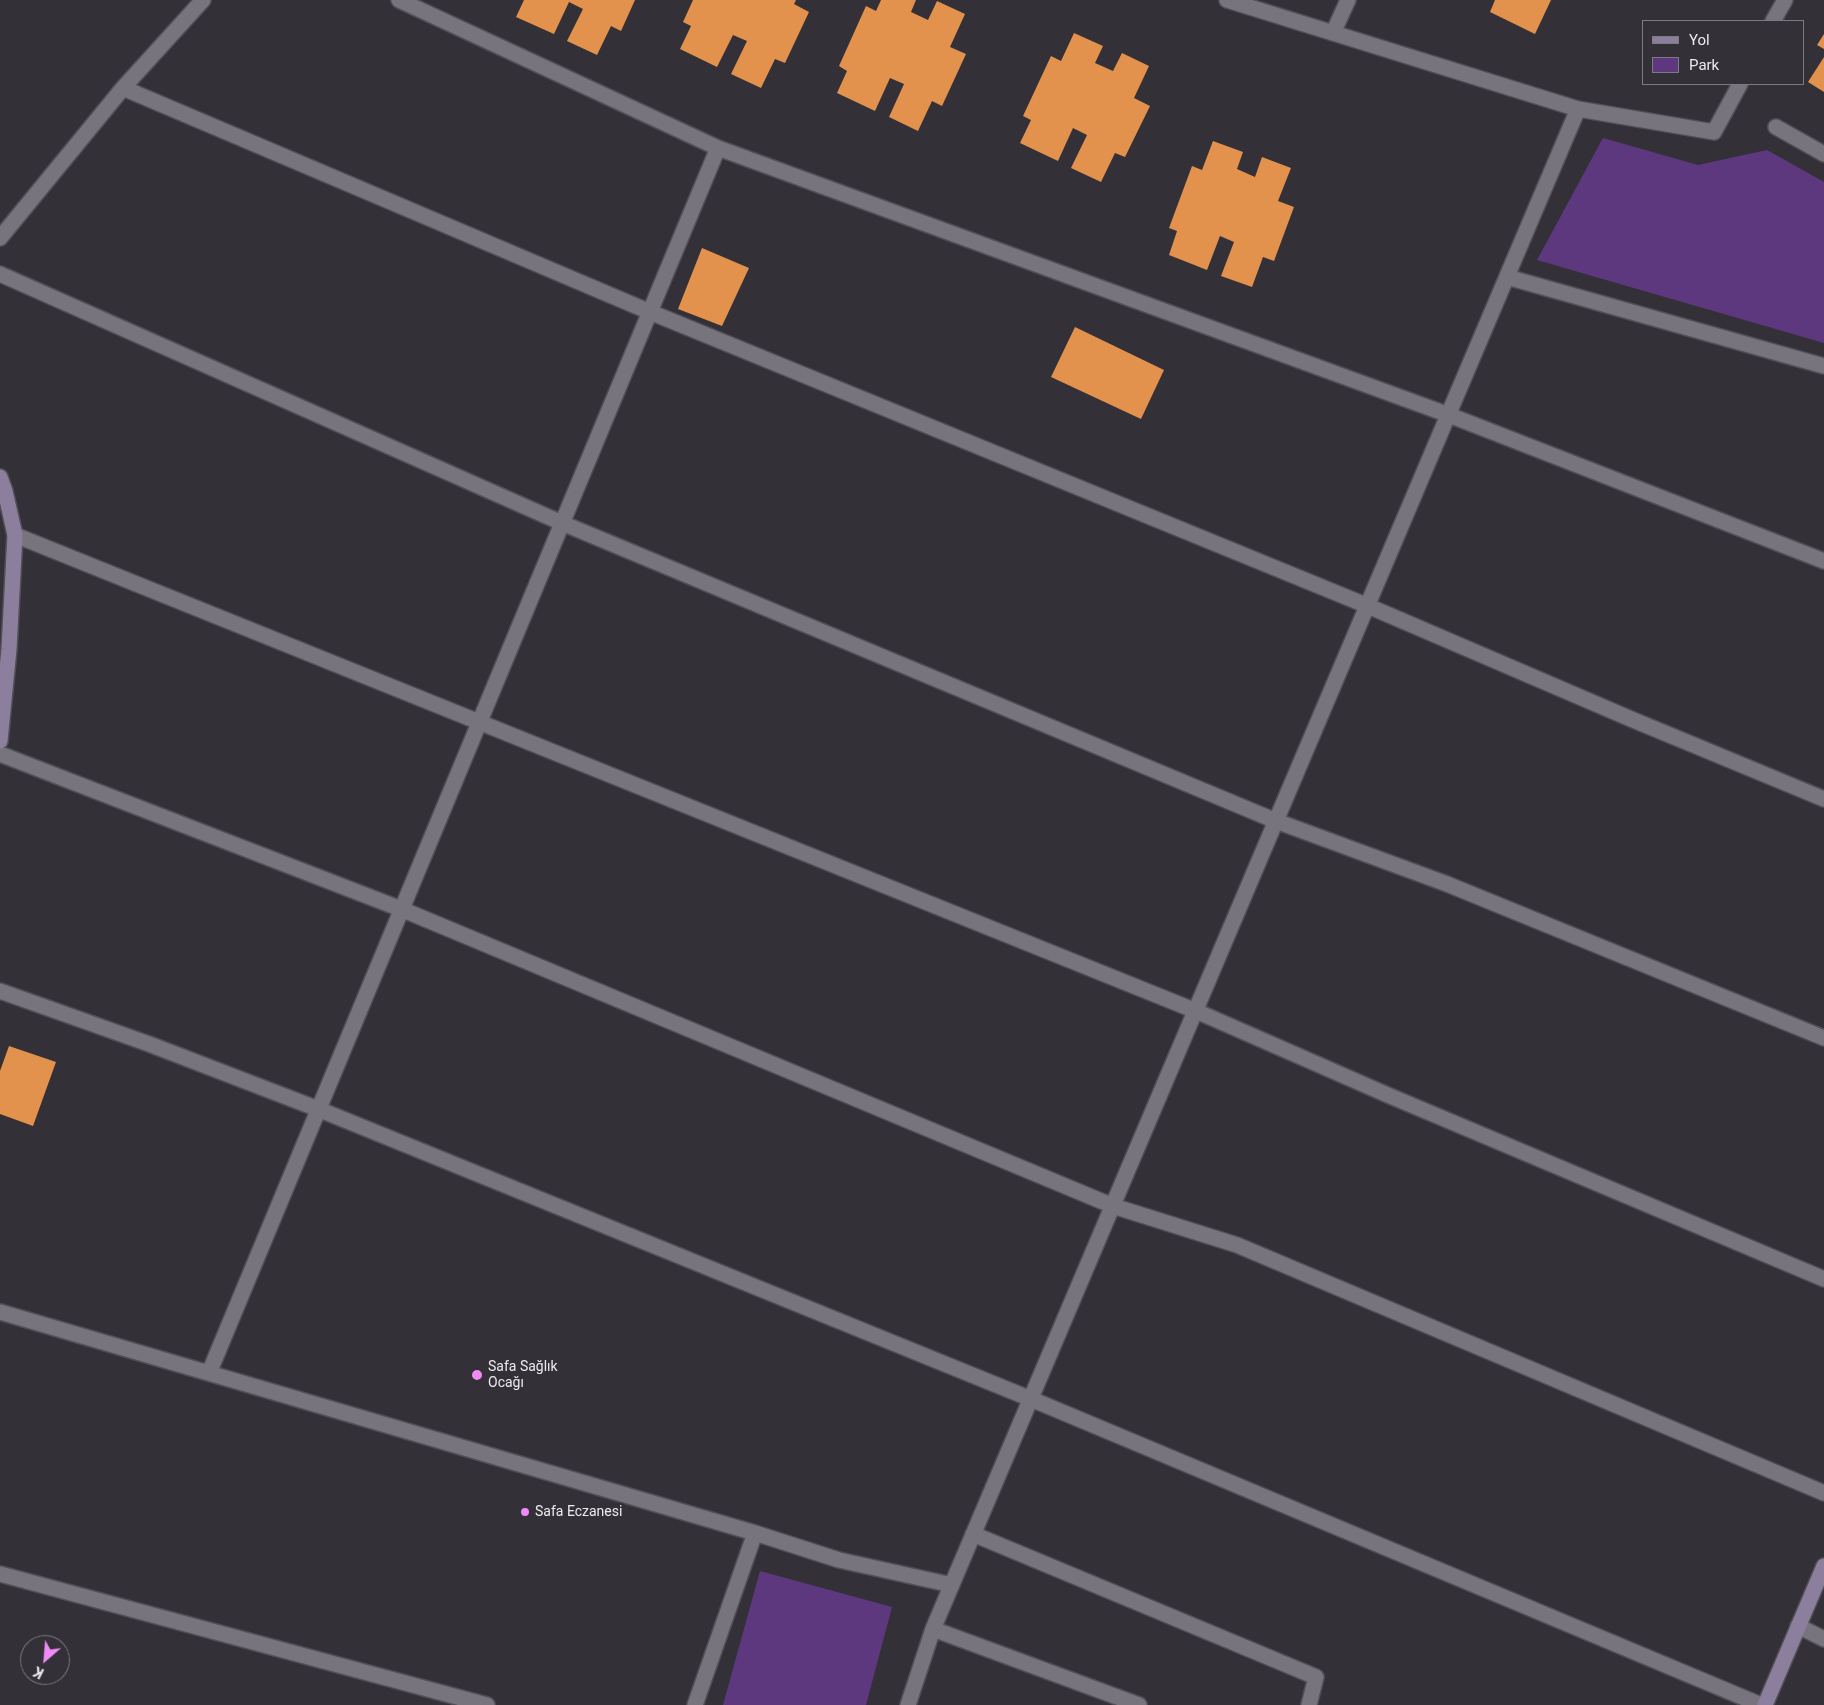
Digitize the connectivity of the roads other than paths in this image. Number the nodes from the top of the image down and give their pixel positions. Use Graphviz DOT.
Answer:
graph roads {
  1 [pos="202,0"];
  2 [pos="399,0"];
  3 [pos="1227,0"];
  4 [pos="1348,0"];
  5 [pos="1785,0"];
  6 [pos="1774,20"];
  7 [pos="1333,33"];
  8 [pos="1739,85"];
  9 [pos="123,88"];
  10 [pos="1578,109"];
  11 [pos="1776,127"];
  12 [pos="718,148"];
  13 [pos="1824,154"];
  14 [pos="0,238"];
  15 [pos="0,274"];
  16 [pos="1508,277"];
  17 [pos="650,312"];
  18 [pos="1824,366"];
  19 [pos="1448,415"];
  20 [pos="0,477"];
  21 [pos="562,523"];
  22 [pos="15,535"];
  23 [pos="1824,561"];
  24 [pos="1368,606"];
  25 [pos="4,646"];
  26 [pos="479,723"];
  27 [pos="0,741"];
  28 [pos="0,754"];
  29 [pos="1824,798"];
  30 [pos="1276,821"];
  31 [pos="402,909"];
  32 [pos="0,991"];
  33 [pos="1196,1011"];
  34 [pos="1824,1038"];
  35 [pos="318,1109"];
  36 [pos="1113,1206"];
  37 [pos="1824,1279"];
  38 [pos="0,1312"];
  39 [pos="209,1373"];
  40 [pos="1031,1399"];
  41 [pos="1824,1493"];
  42 [pos="755,1533"];
  43 [pos="973,1534"];
  44 [pos="1824,1566"];
  45 [pos="0,1574"];
  46 [pos="952,1585"];
  47 [pos="1798,1626"];
  48 [pos="933,1629"];
  49 [pos="1824,1639"];
  50 [pos="487,1705"];
  51 [pos="695,1705"];
  52 [pos="908,1705"];
  53 [pos="1139,1705"];
  54 [pos="1309,1705"];
  55 [pos="1763,1705"];
  1 -- 9 [label="street"];
  2 -- 12 [label="street"];
  3 -- 7 [label="street"];
  4 -- 7 [label="street"];
  5 -- 6 [label="street"];
  7 -- 10 [label="street"];
  8 -- 10 [label="street"];
  9 -- 14 [label="street"];
  9 -- 17 [label="street"];
  10 -- 16 [label="street"];
  11 -- 13 [label="street"];
  12 -- 17 [label="street"];
  12 -- 19 [label="street"];
  15 -- 21 [label="street"];
  16 -- 18 [label="street"];
  16 -- 19 [label="street"];
  17 -- 21 [label="street"];
  17 -- 24 [label="street"];
  19 -- 23 [label="street"];
  19 -- 24 [label="street"];
  20 -- 22 [label="main road"];
  21 -- 26 [label="street"];
  21 -- 30 [label="street"];
  22 -- 25 [label="main road"];
  22 -- 26 [label="street"];
  24 -- 29 [label="street"];
  24 -- 30 [label="street"];
  25 -- 27 [label="main road"];
  26 -- 31 [label="street"];
  26 -- 33 [label="street"];
  28 -- 31 [label="street"];
  30 -- 33 [label="street"];
  30 -- 34 [label="street"];
  31 -- 35 [label="street"];
  31 -- 36 [label="street"];
  32 -- 35 [label="street"];
  33 -- 36 [label="street"];
  33 -- 37 [label="street"];
  35 -- 39 [label="street"];
  35 -- 40 [label="street"];
  36 -- 40 [label="street"];
  36 -- 41 [label="street"];
  38 -- 39 [label="street"];
  39 -- 42 [label="street"];
  40 -- 43 [label="street"];
  40 -- 55 [label="street"];
  42 -- 46 [label="street"];
  42 -- 51 [label="street"];
  43 -- 46 [label="street"];
  43 -- 54 [label="street"];
  44 -- 47 [label="main road"];
  45 -- 50 [label="street"];
  46 -- 48 [label="street"];
  47 -- 49 [label="street"];
  47 -- 55 [label="main road"];
  48 -- 52 [label="street"];
  48 -- 53 [label="street"];
}
